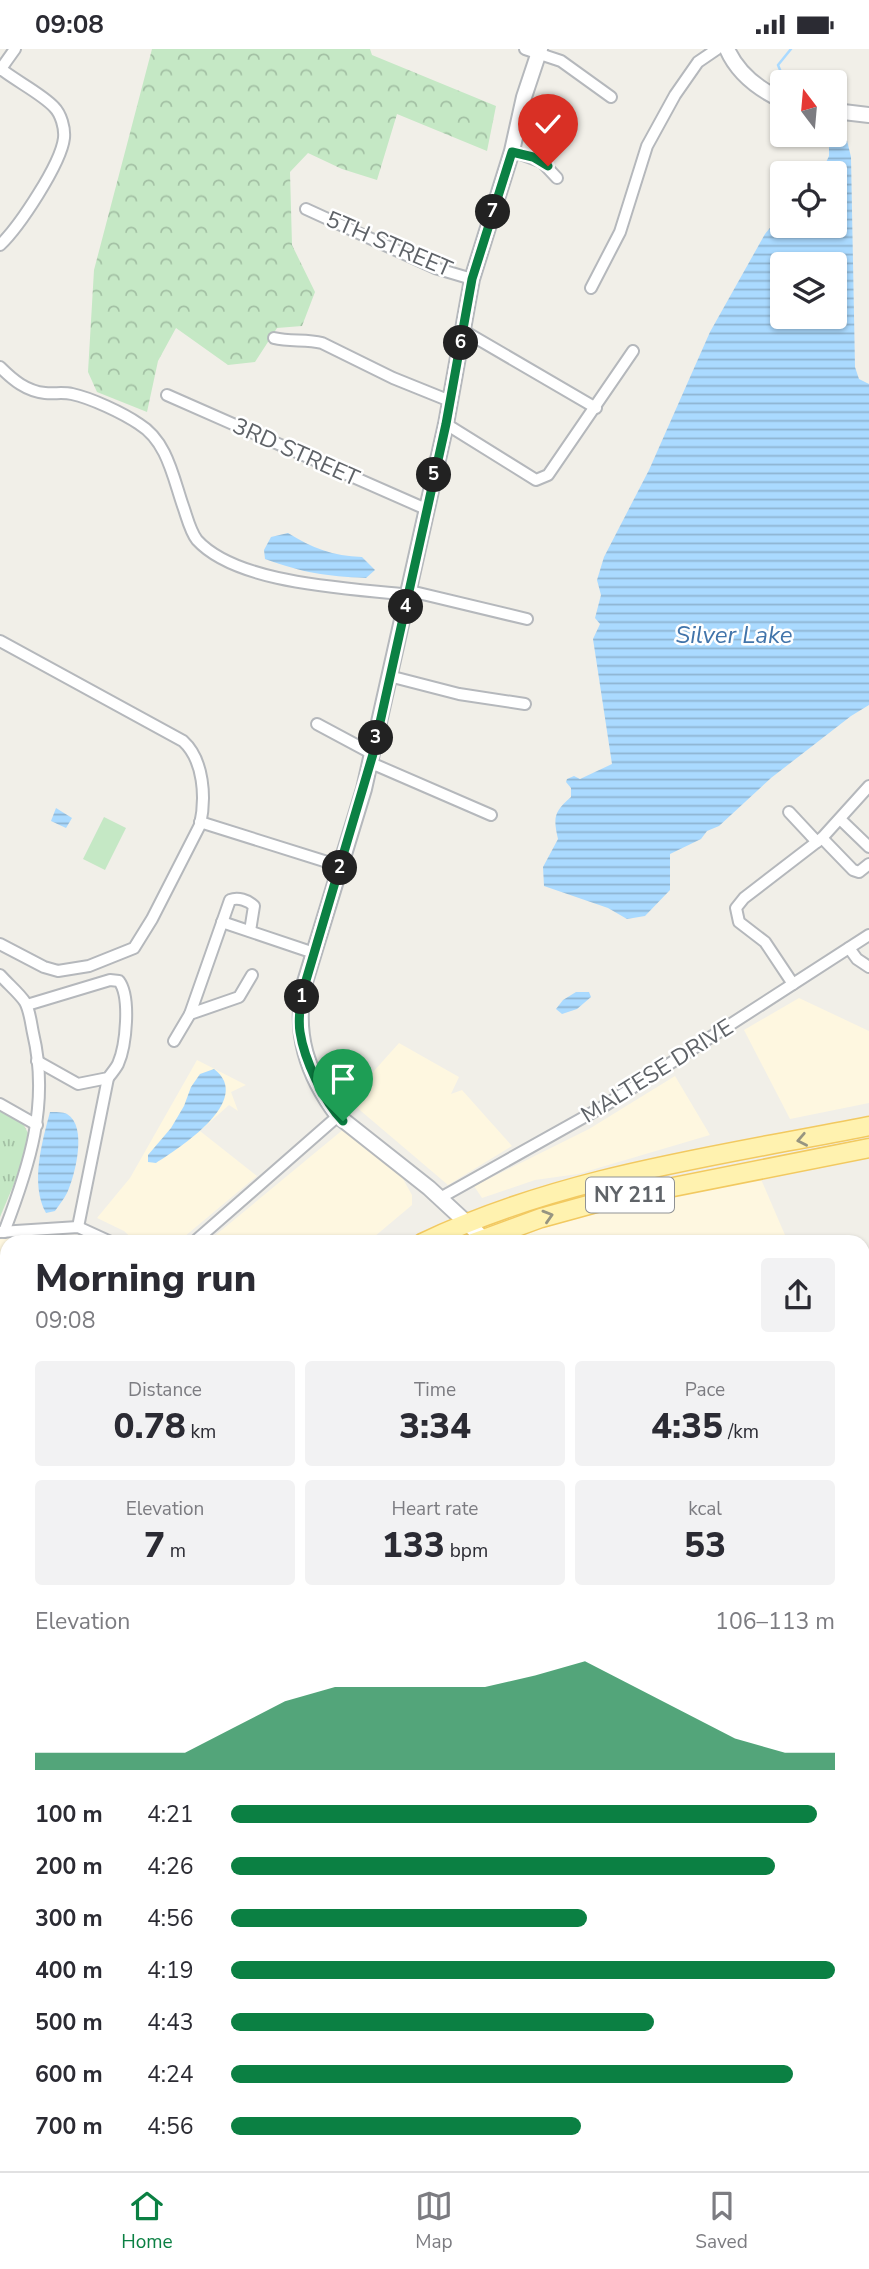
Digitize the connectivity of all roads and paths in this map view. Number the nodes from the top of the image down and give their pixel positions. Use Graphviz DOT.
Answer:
graph roads {
  1 [pos="15,49"];
  2 [pos="717,49"];
  3 [pos="727,49"];
  4 [pos="534,50"];
  5 [pos="0,70"];
  6 [pos="770,93"];
  7 [pos="611,97"];
  8 [pos="847,112"];
  9 [pos="869,115"];
  10 [pos="512,152"];
  11 [pos="557,178"];
  12 [pos="306,209"];
  13 [pos="0,245"];
  14 [pos="472,279"];
  15 [pos="591,288"];
  16 [pos="464,331"];
  17 [pos="274,338"];
  18 [pos="633,351"];
  19 [pos="0,367"];
  20 [pos="167,395"];
  21 [pos="450,401"];
  22 [pos="596,408"];
  23 [pos="446,424"];
  24 [pos="426,509"];
  25 [pos="410,593"];
  26 [pos="527,619"];
  27 [pos="0,641"];
  28 [pos="389,676"];
  29 [pos="525,704"];
  30 [pos="317,724"];
  31 [pos="372,759"];
  32 [pos="869,786"];
  33 [pos="789,812"];
  34 [pos="491,815"];
  35 [pos="840,819"];
  36 [pos="200,822"];
  37 [pos="819,840"];
  38 [pos="869,847"];
  39 [pos="869,864"];
  40 [pos="340,866"];
  41 [pos="222,922"];
  42 [pos="250,931"];
  43 [pos="869,935"];
  44 [pos="0,944"];
  45 [pos="849,948"];
  46 [pos="314,953"];
  47 [pos="869,967"];
  48 [pos="0,975"];
  49 [pos="253,975"];
  50 [pos="793,984"];
  51 [pos="27,1005"];
  52 [pos="190,1014"];
  53 [pos="174,1041"];
  54 [pos="37,1061"];
  55 [pos="108,1078"];
  56 [pos="0,1104"];
  57 [pos="338,1116"];
  58 [pos="37,1125"];
  59 [pos="869,1126"];
  60 [pos="869,1148"];
  61 [pos="440,1198"];
  62 [pos="466,1223"];
  63 [pos="78,1227"];
  64 [pos="2,1232"];
  65 [pos="96,1235"];
  66 [pos="202,1235"];
  67 [pos="440,1235"];
  68 [pos="476,1235"];
  69 [pos="497,1235"];
  1 -- 5 [label="street"];
  2 -- 15 [label="street"];
  3 -- 6 [label="street"];
  4 -- 7 [label="street"];
  4 -- 10 [label="street"];
  5 -- 13 [label="street"];
  8 -- 9 [label="street"];
  10 -- 11 [label="street"];
  10 -- 14 [label="street"];
  12 -- 14 [label="street, 5TH STREET"];
  14 -- 16 [label="street"];
  16 -- 21 [label="street"];
  16 -- 22 [label="street"];
  17 -- 21 [label="street"];
  18 -- 22 [label="street"];
  19 -- 25 [label="street"];
  20 -- 24 [label="street, 3RD STREET"];
  21 -- 23 [label="street"];
  22 -- 23 [label="street"];
  23 -- 24 [label="street"];
  24 -- 25 [label="street"];
  25 -- 26 [label="street"];
  25 -- 28 [label="street"];
  27 -- 36 [label="street"];
  28 -- 29 [label="street"];
  28 -- 31 [label="street"];
  30 -- 31 [label="street"];
  31 -- 34 [label="street"];
  31 -- 40 [label="street"];
  32 -- 35 [label="street"];
  33 -- 37 [label="street"];
  35 -- 37 [label="street"];
  35 -- 38 [label="street"];
  36 -- 40 [label="street"];
  36 -- 44 [label="street"];
  37 -- 39 [label="street"];
  37 -- 50 [label="street"];
  40 -- 46 [label="street"];
  41 -- 42 [label="street"];
  41 -- 42 [label="street"];
  41 -- 52 [label="street"];
  42 -- 46 [label="street"];
  43 -- 45 [label="street, MALTESE DRIVE"];
  45 -- 47 [label="street"];
  45 -- 50 [label="street, MALTESE DRIVE"];
  46 -- 57 [label="street"];
  48 -- 51 [label="street"];
  49 -- 52 [label="street"];
  50 -- 61 [label="street, MALTESE DRIVE"];
  51 -- 54 [label="street"];
  51 -- 55 [label="street"];
  52 -- 53 [label="street"];
  54 -- 55 [label="street"];
  54 -- 58 [label="street"];
  55 -- 63 [label="street"];
  56 -- 58 [label="street"];
  57 -- 61 [label="street"];
  57 -- 66 [label="street"];
  58 -- 64 [label="street"];
  59 -- 62 [label="main road, NY 211, one-way"];
  69 -- 60 [label="main road, NY 211, one-way"];
  61 -- 62 [label="street"];
  62 -- 67 [label="main road, NY 211"];
  62 -- 68 [label="street"];
  63 -- 64 [label="street"];
  63 -- 65 [label="street"];
}
